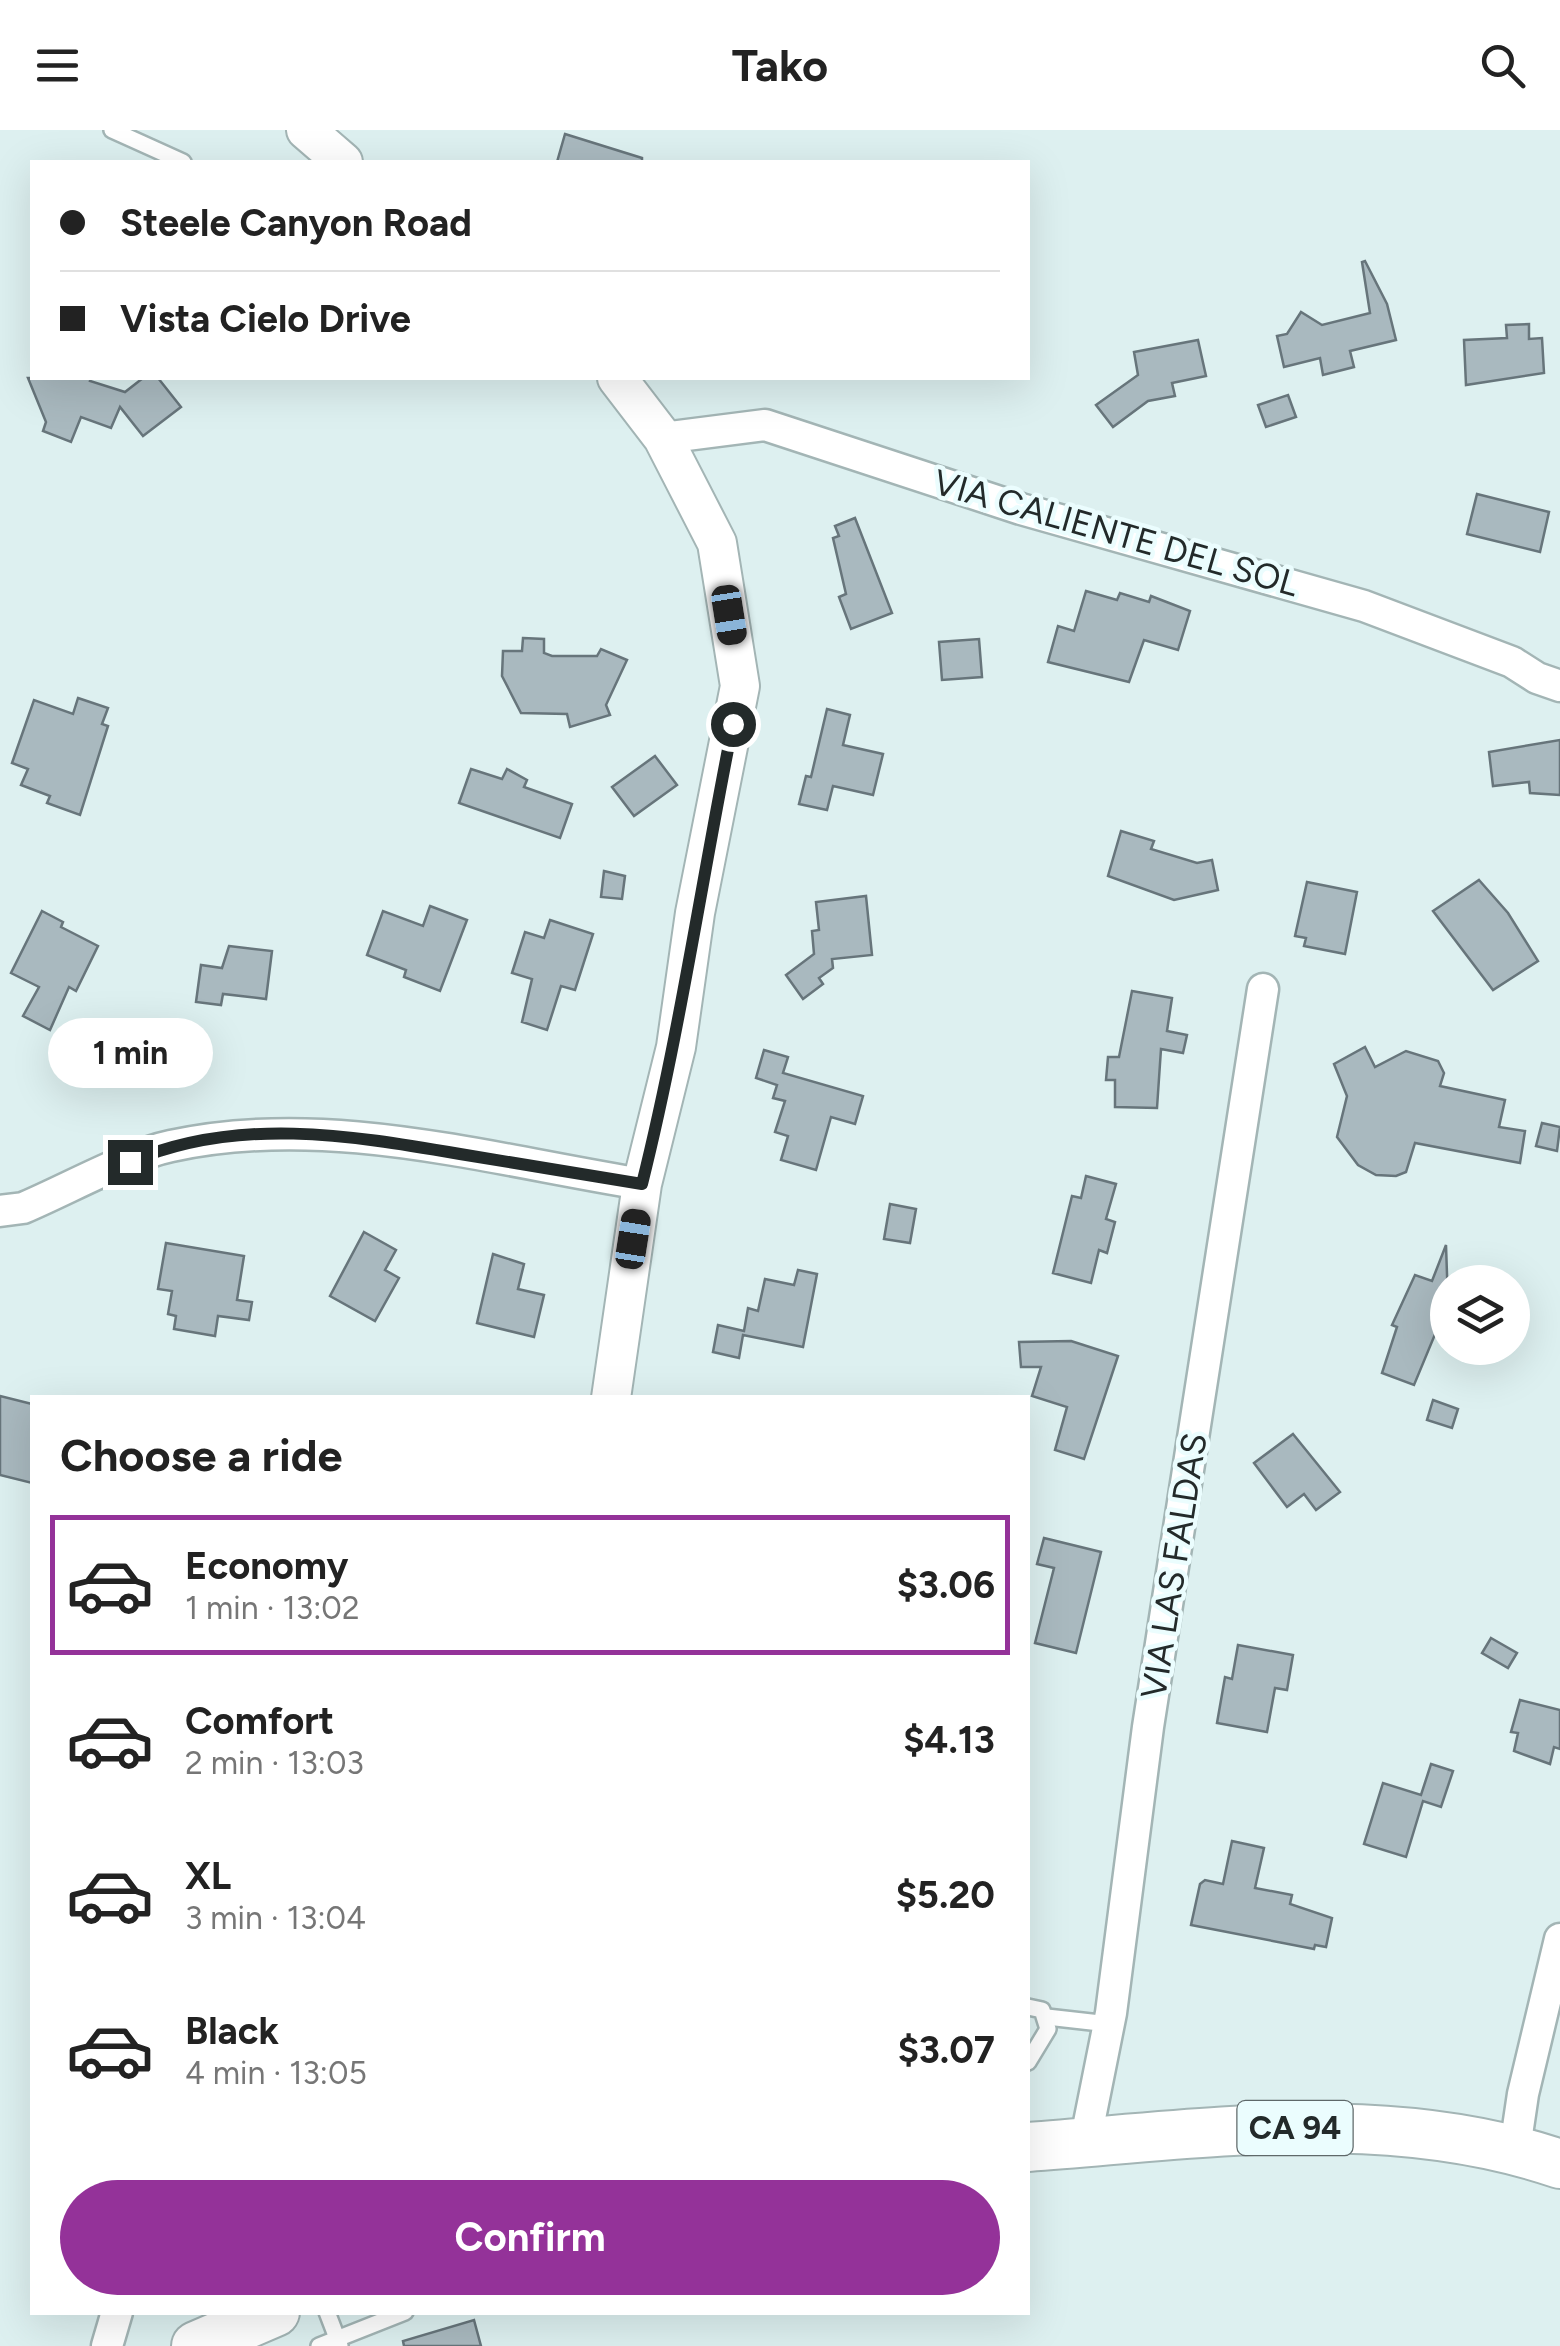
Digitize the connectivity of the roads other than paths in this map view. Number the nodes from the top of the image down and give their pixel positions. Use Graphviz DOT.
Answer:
graph roads {
  1 [pos="112,130"];
  2 [pos="306,130"];
  3 [pos="179,160"];
  4 [pos="341,160"];
  5 [pos="620,380"];
  6 [pos="663,438"];
  7 [pos="1560,686"];
  8 [pos="1263,989"];
  9 [pos="642,1184"];
  10 [pos="0,1210"];
  11 [pos="611,1395"];
  12 [pos="1560,1939"];
  13 [pos="1030,2008"];
  14 [pos="1046,2017"];
  15 [pos="1109,2024"];
  16 [pos="1030,2059"];
  17 [pos="1084,2143"];
  18 [pos="1030,2147"];
  19 [pos="1515,2148"];
  20 [pos="1560,2164"];
  21 [pos="116,2315"];
  22 [pos="268,2315"];
  23 [pos="328,2315"];
  24 [pos="398,2315"];
  25 [pos="339,2342"];
  26 [pos="107,2346"];
  27 [pos="196,2346"];
  28 [pos="318,2346"];
  1 -- 3 [label="lane"];
  2 -- 4 [label="street"];
  5 -- 6 [label="street"];
  6 -- 7 [label="street, VIA CALIENTE DEL SOL"];
  6 -- 9 [label="street"];
  8 -- 15 [label="street, VIA LAS FALDAS"];
  9 -- 10 [label="street"];
  9 -- 11 [label="street"];
  12 -- 19 [label="street"];
  13 -- 14 [label="lane"];
  14 -- 15 [label="lane"];
  14 -- 16 [label="lane"];
  15 -- 17 [label="street, VIA LAS FALDAS"];
  17 -- 18 [label="highway, CA 94"];
  17 -- 19 [label="highway, CA 94"];
  19 -- 20 [label="highway, CA 94"];
  21 -- 26 [label="street"];
  22 -- 27 [label="highway"];
  23 -- 25 [label="lane"];
  24 -- 25 [label="lane"];
  25 -- 28 [label="lane"];
}
